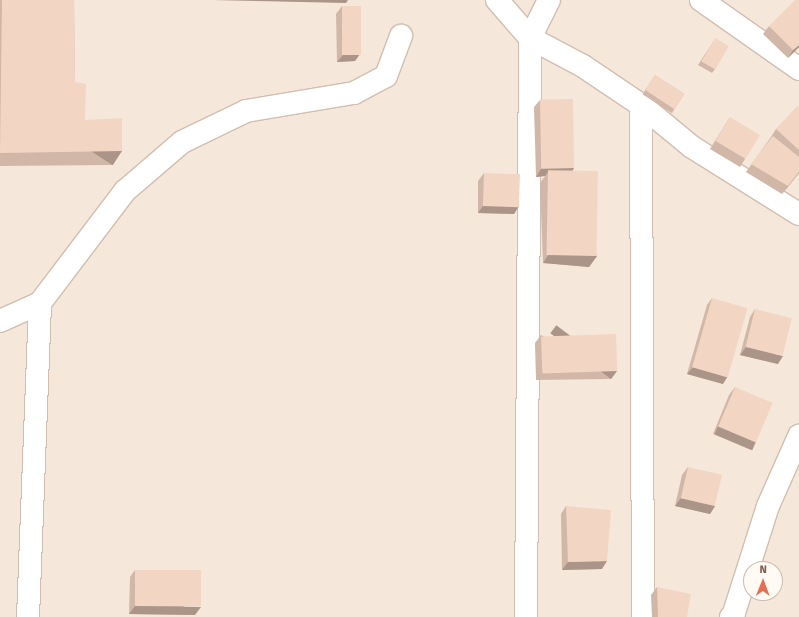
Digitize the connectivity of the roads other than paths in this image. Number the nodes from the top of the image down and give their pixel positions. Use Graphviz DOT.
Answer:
graph roads {
  1 [pos="497,0"];
  2 [pos="549,0"];
  3 [pos="701,0"];
  4 [pos="401,36"];
  5 [pos="530,38"];
  6 [pos="799,69"];
  7 [pos="641,105"];
  8 [pos="799,214"];
  9 [pos="40,303"];
  10 [pos="0,321"];
  11 [pos="799,436"];
  12 [pos="736,616"];
  13 [pos="28,617"];
  14 [pos="526,617"];
  15 [pos="643,617"];
  1 -- 5 [label="street"];
  2 -- 5 [label="street"];
  3 -- 6 [label="street"];
  4 -- 9 [label="street"];
  5 -- 7 [label="street"];
  5 -- 14 [label="street"];
  7 -- 8 [label="street"];
  7 -- 15 [label="street"];
  9 -- 10 [label="street"];
  9 -- 13 [label="street"];
  11 -- 12 [label="street"];
}
